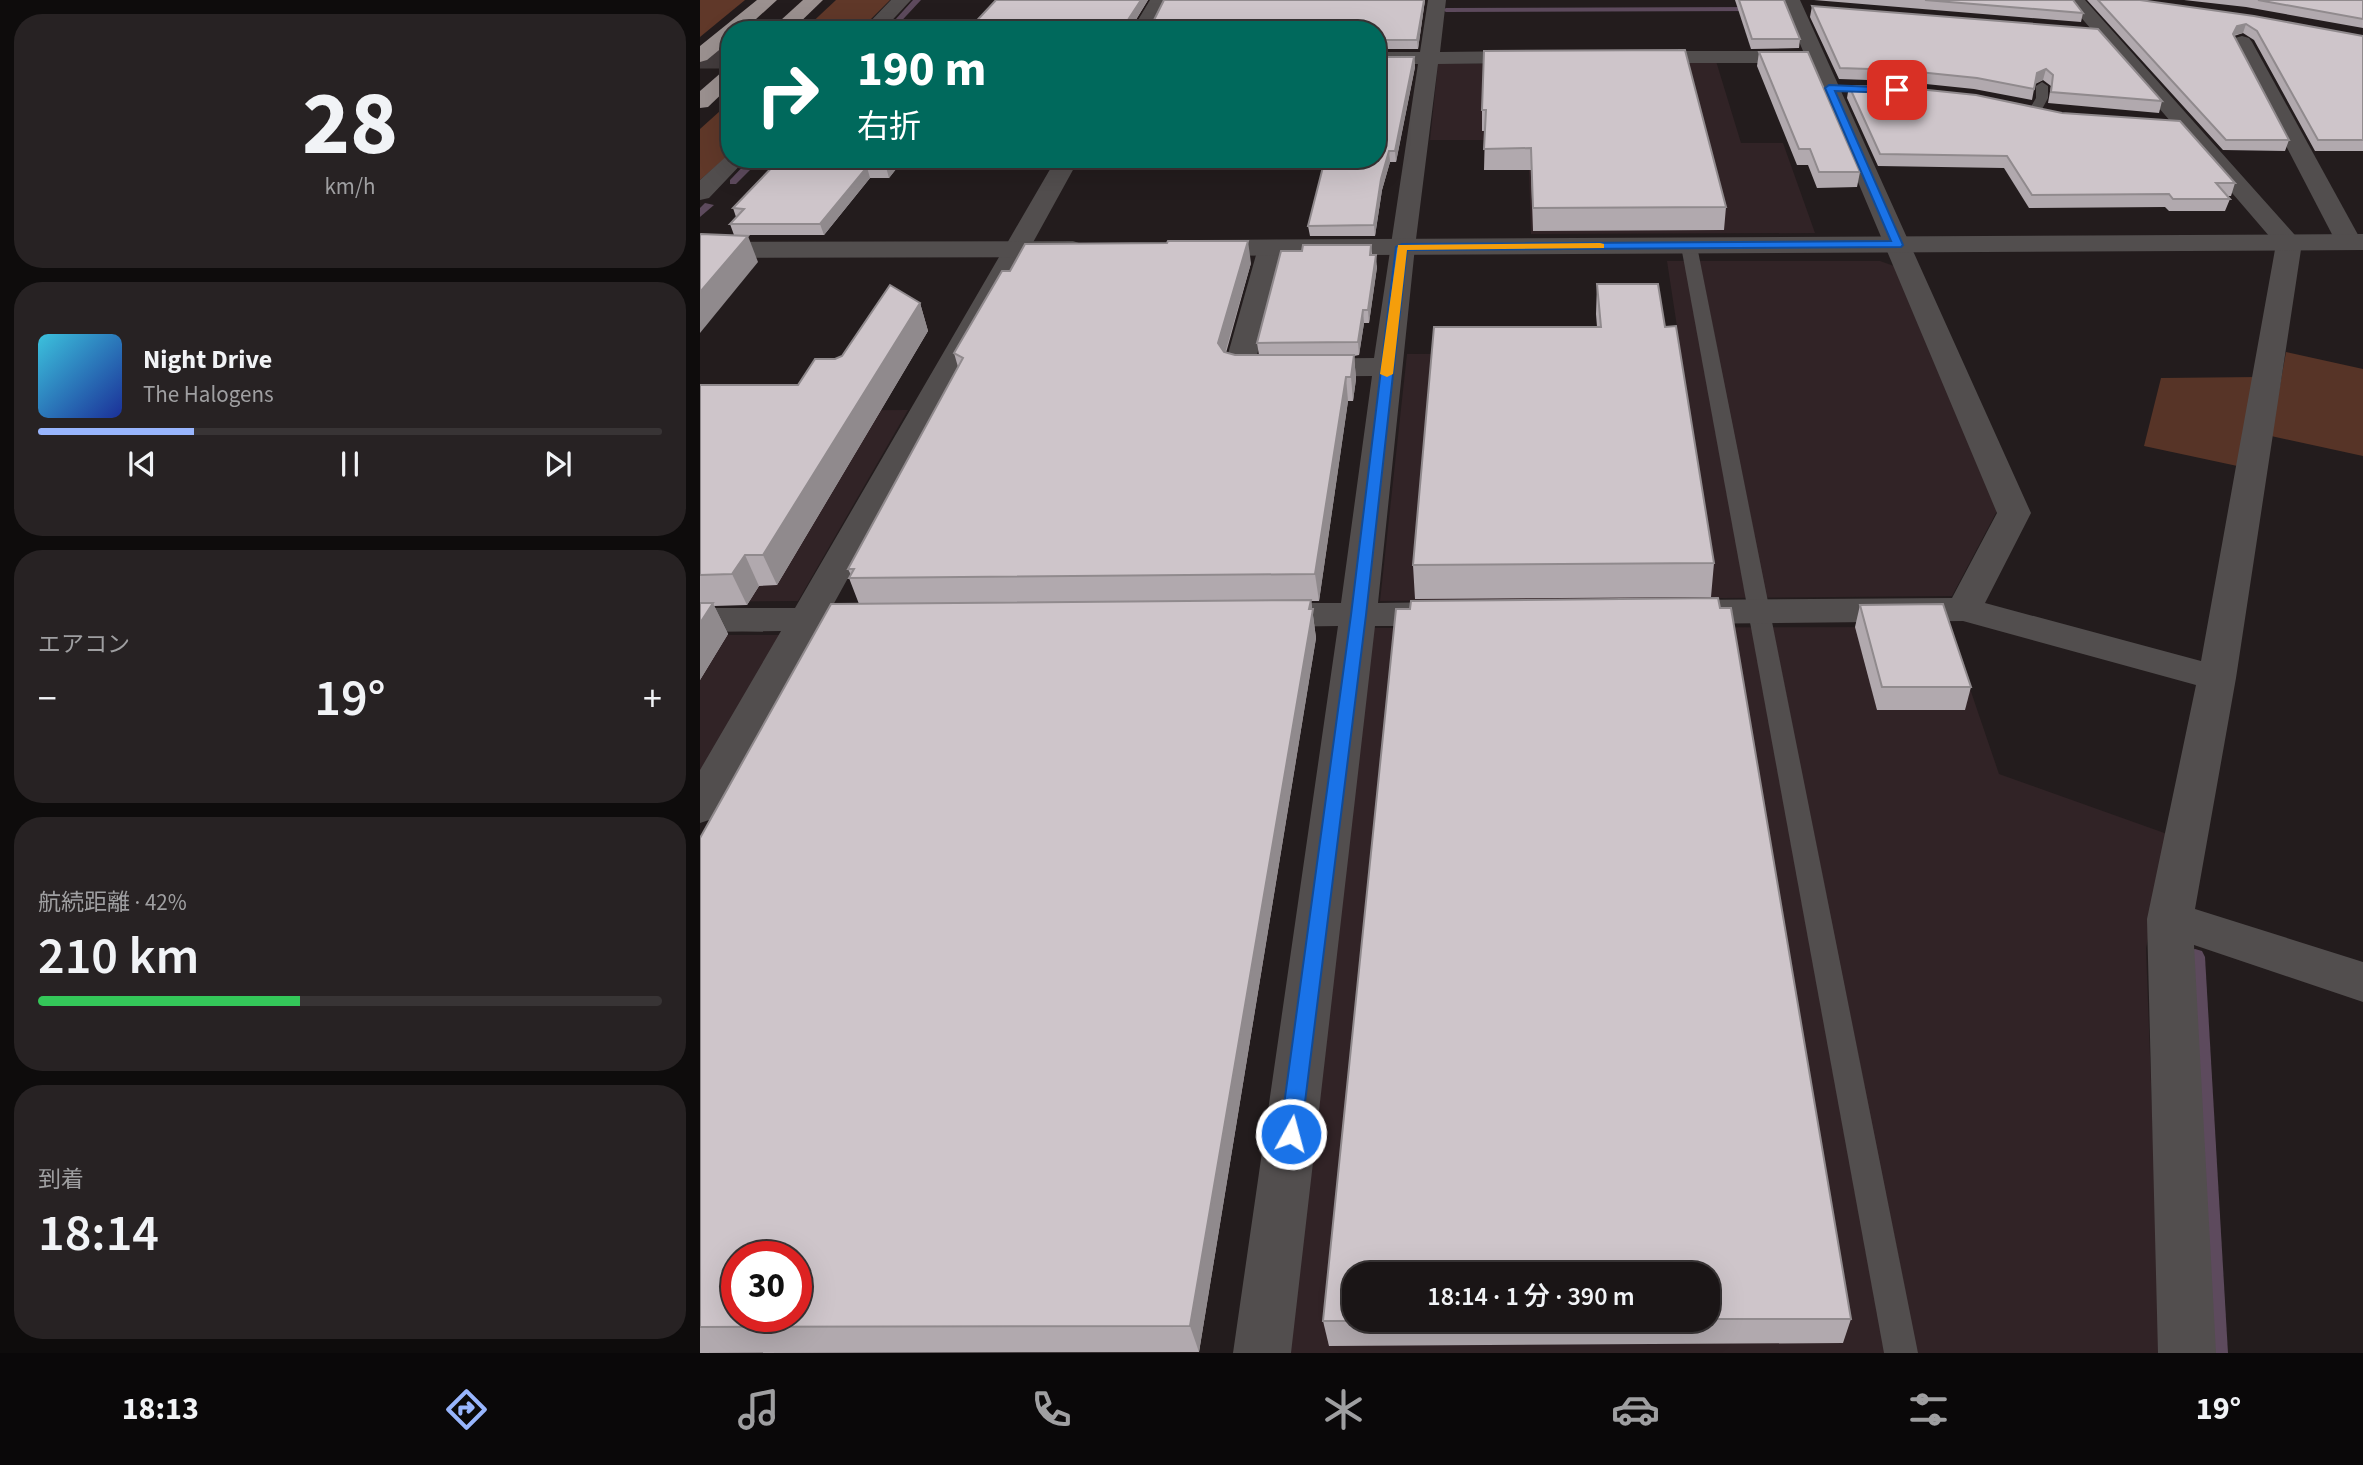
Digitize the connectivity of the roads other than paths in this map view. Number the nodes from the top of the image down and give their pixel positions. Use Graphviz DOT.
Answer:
graph roads {
  1 [pos="768,0"];
  2 [pos="814,0"];
  3 [pos="902,0"];
  4 [pos="1159,0"];
  5 [pos="1437,0"];
  6 [pos="1802,6"];
  7 [pos="743,21"];
  8 [pos="790,21"];
  9 [pos="881,21"];
  10 [pos="1147,21"];
  11 [pos="2085,21"];
  12 [pos="721,39"];
  13 [pos="2242,42"];
  14 [pos="700,56"];
  15 [pos="1427,57"];
  16 [pos="1552,57"];
  17 [pos="1621,57"];
  18 [pos="1816,57"];
  19 [pos="1386,58"];
  20 [pos="721,83"];
  21 [pos="2042,86"];
  22 [pos="700,102"];
  23 [pos="2012,106"];
  24 [pos="2035,110"];
  25 [pos="2059,115"];
  26 [pos="726,168"];
  27 [pos="1063,168"];
  28 [pos="700,193"];
  29 [pos="2356,242"];
  30 [pos="2289,243"];
  31 [pos="1897,245"];
  32 [pos="1689,246"];
  33 [pos="1402,247"];
  34 [pos="1092,248"];
  35 [pos="1173,248"];
  36 [pos="1271,248"];
  37 [pos="1017,249"];
  38 [pos="700,250"];
  39 [pos="1387,367"];
  40 [pos="1964,609"];
  41 [pos="1759,611"];
  42 [pos="1649,612"];
  43 [pos="1483,614"];
  44 [pos="1358,615"];
  45 [pos="1234,616"];
  46 [pos="903,619"];
  47 [pos="700,620"];
  48 [pos="807,620"];
  49 [pos="2217,678"];
  50 [pos="700,807"];
  51 [pos="2170,919"];
  52 [pos="2363,982"];
  53 [pos="1262,1353"];
  54 [pos="1901,1353"];
  55 [pos="2187,1353"];
  1 -- 7 [label="highway"];
  2 -- 8 [label="highway"];
  3 -- 9 [label="street"];
  4 -- 10 [label="street"];
  5 -- 15 [label="street"];
  6 -- 18 [label="street"];
  11 -- 30 [label="street"];
  12 -- 14 [label="highway"];
  13 -- 29 [label="street"];
  15 -- 16 [label="street"];
  15 -- 19 [label="street"];
  15 -- 33 [label="street"];
  17 -- 18 [label="street"];
  18 -- 31 [label="street"];
  20 -- 22 [label="highway"];
  21 -- 24 [label="lane"];
  23 -- 24 [label="street"];
  24 -- 25 [label="street"];
  26 -- 28 [label="street"];
  27 -- 37 [label="street"];
  29 -- 30 [label="street"];
  30 -- 31 [label="street"];
  30 -- 49 [label="street"];
  31 -- 32 [label="street"];
  31 -- 40 [label="street"];
  32 -- 33 [label="street"];
  32 -- 41 [label="lane"];
  33 -- 36 [label="street"];
  33 -- 39 [label="street"];
  34 -- 37 [label="street"];
  35 -- 36 [label="street"];
  36 -- 39 [label="street"];
  37 -- 38 [label="street"];
  37 -- 48 [label="street"];
  39 -- 44 [label="street"];
  40 -- 41 [label="street"];
  40 -- 49 [label="street"];
  41 -- 42 [label="street"];
  41 -- 54 [label="lane"];
  43 -- 44 [label="street"];
  44 -- 45 [label="street"];
  44 -- 53 [label="street"];
  46 -- 48 [label="street"];
  47 -- 48 [label="street"];
  48 -- 50 [label="street"];
  49 -- 51 [label="street"];
  51 -- 52 [label="street"];
  51 -- 55 [label="street"];
}
